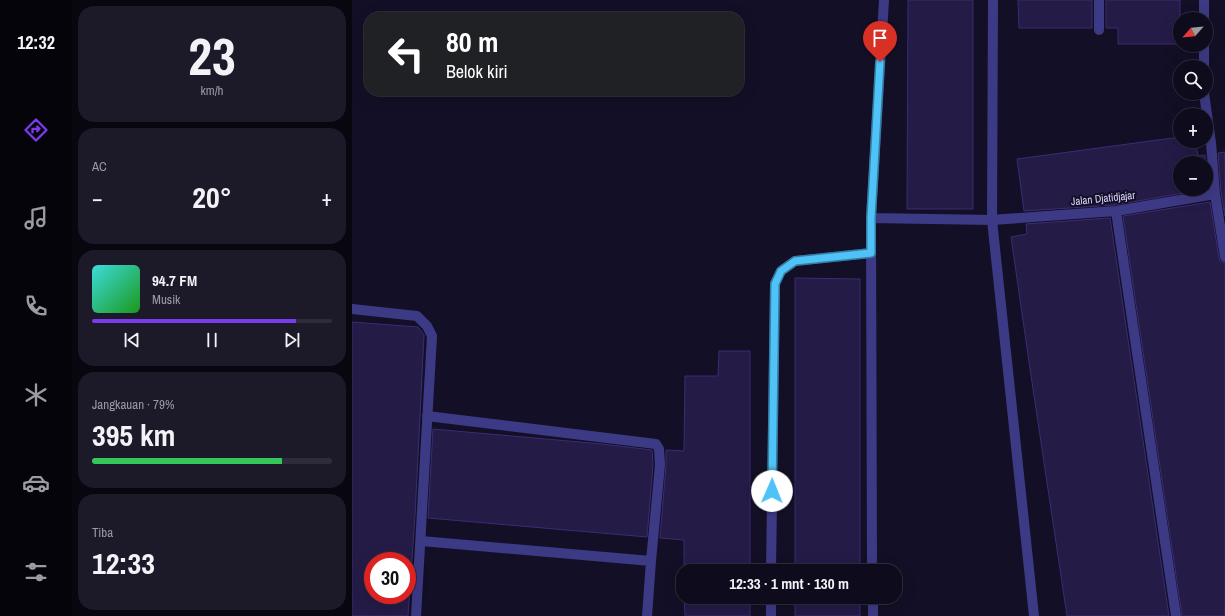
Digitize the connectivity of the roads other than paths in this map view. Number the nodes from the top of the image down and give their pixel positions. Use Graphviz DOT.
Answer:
graph roads {
  1 [pos="884,0"];
  2 [pos="994,0"];
  3 [pos="1099,0"];
  4 [pos="1204,0"];
  5 [pos="1204,12"];
  6 [pos="1099,30"];
  7 [pos="1205,100"];
  8 [pos="1215,194"];
  9 [pos="1116,211"];
  10 [pos="871,218"];
  11 [pos="992,220"];
  12 [pos="871,253"];
  13 [pos="1225,258"];
  14 [pos="352,309"];
  15 [pos="427,416"];
  16 [pos="421,540"];
  17 [pos="651,561"];
  18 [pos="771,564"];
  19 [pos="872,564"];
  20 [pos="771,604"];
  21 [pos="873,604"];
  22 [pos="416,616"];
  23 [pos="647,616"];
  24 [pos="771,616"];
  25 [pos="873,616"];
  26 [pos="1034,616"];
  27 [pos="1176,616"];
  1 -- 10 [label="street"];
  2 -- 11 [label="street"];
  3 -- 6 [label="street"];
  4 -- 5 [label="street"];
  7 -- 8 [label="street"];
  8 -- 9 [label="street, Jalan Djatidjajar"];
  8 -- 13 [label="street"];
  9 -- 11 [label="street, Jalan Djatidjajar"];
  9 -- 27 [label="street"];
  10 -- 11 [label="street, Jalan Djatidjajar"];
  10 -- 12 [label="street"];
  11 -- 26 [label="street"];
  12 -- 18 [label="street"];
  12 -- 19 [label="street"];
  14 -- 15 [label="street"];
  15 -- 16 [label="street"];
  15 -- 17 [label="street"];
  16 -- 17 [label="street"];
  16 -- 22 [label="street"];
  17 -- 23 [label="street"];
  20 -- 24 [label="street"];
  21 -- 25 [label="street"];
}
